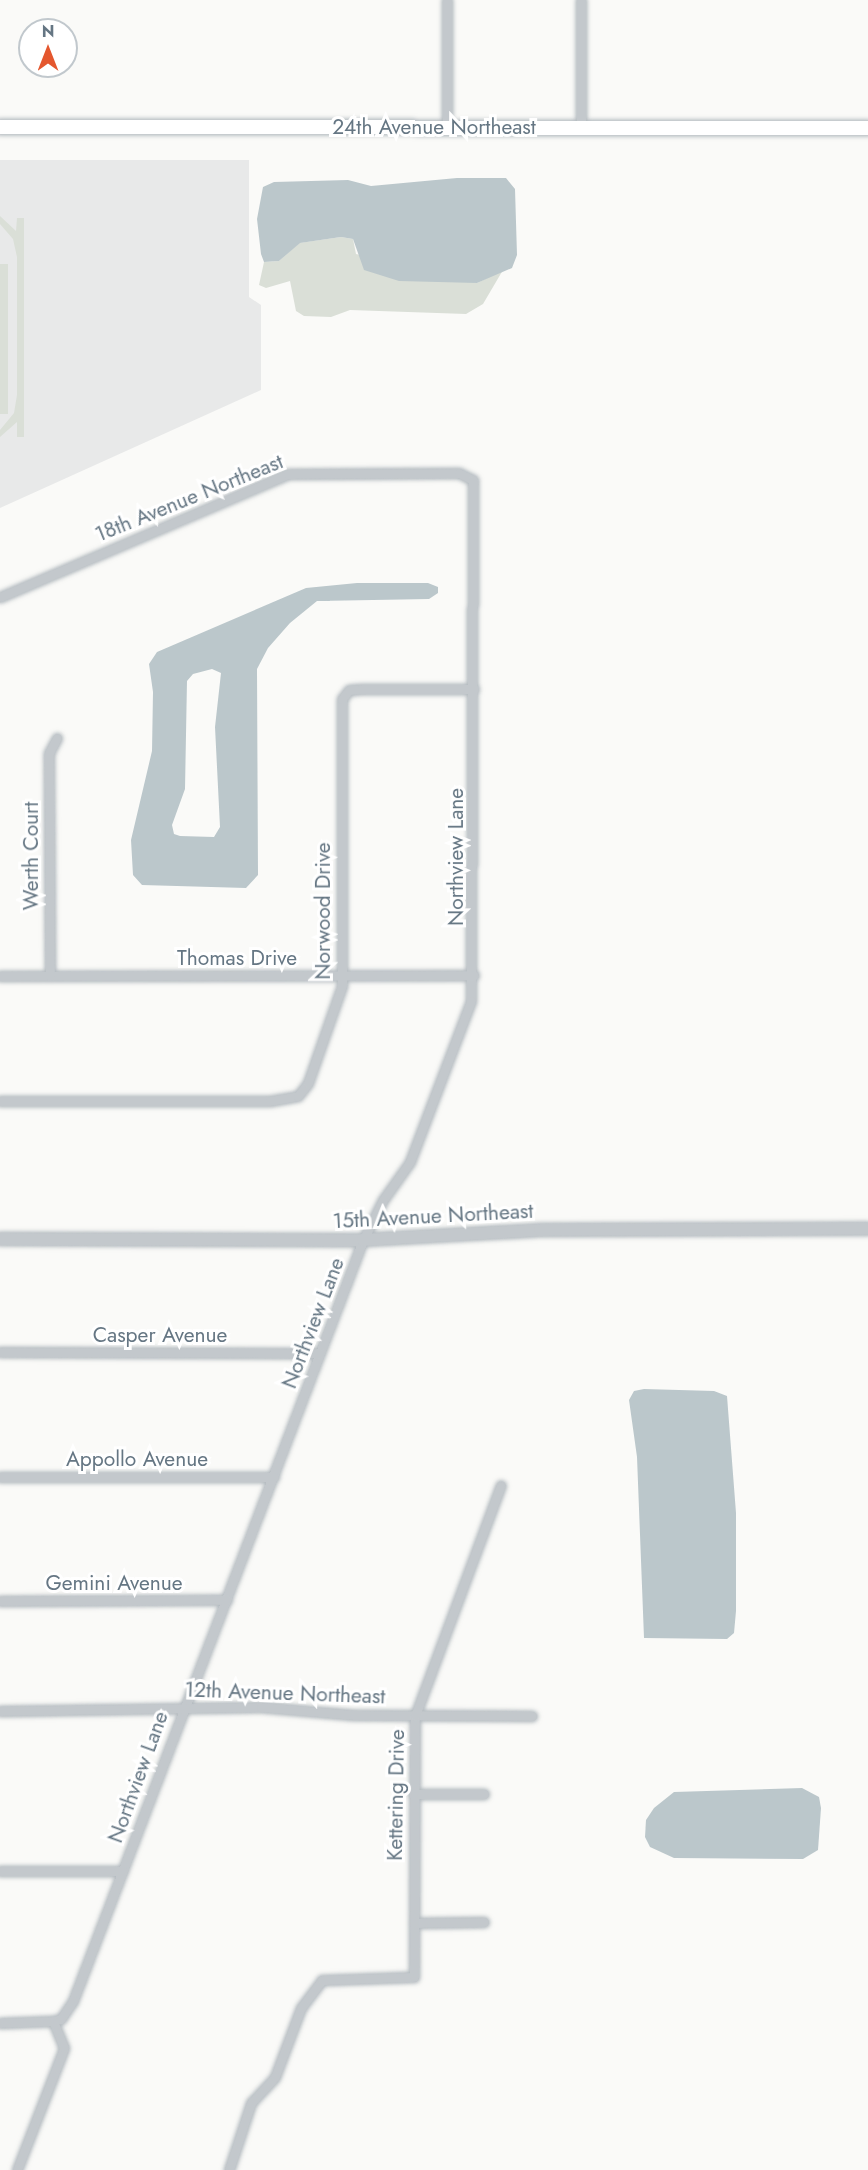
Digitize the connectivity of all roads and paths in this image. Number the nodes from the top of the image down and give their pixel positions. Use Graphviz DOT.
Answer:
graph roads {
  1 [pos="447,0"];
  2 [pos="581,0"];
  3 [pos="0,127"];
  4 [pos="447,127"];
  5 [pos="581,127"];
  6 [pos="868,128"];
  7 [pos="471,477"];
  8 [pos="0,597"];
  9 [pos="474,689"];
  10 [pos="57,738"];
  11 [pos="343,975"];
  12 [pos="474,975"];
  13 [pos="0,976"];
  14 [pos="50,976"];
  15 [pos="0,1101"];
  16 [pos="868,1229"];
  17 [pos="0,1239"];
  18 [pos="363,1240"];
  19 [pos="0,1352"];
  20 [pos="320,1353"];
  21 [pos="0,1477"];
  22 [pos="274,1477"];
  23 [pos="501,1485"];
  24 [pos="227,1600"];
  25 [pos="0,1601"];
  26 [pos="183,1707"];
  27 [pos="0,1711"];
  28 [pos="415,1716"];
  29 [pos="532,1716"];
  30 [pos="413,1794"];
  31 [pos="484,1794"];
  32 [pos="0,1871"];
  33 [pos="123,1871"];
  34 [pos="484,1922"];
  35 [pos="414,1923"];
  36 [pos="57,2020"];
  37 [pos="0,2023"];
  38 [pos="17,2170"];
  39 [pos="229,2170"];
  1 -- 4 [label="street"];
  2 -- 5 [label="street"];
  3 -- 4 [label="main road, 24th Avenue Northeast"];
  4 -- 5 [label="main road, 24th Avenue Northeast"];
  5 -- 6 [label="main road, 24th Avenue Northeast"];
  7 -- 8 [label="street, 18th Avenue Northeast"];
  7 -- 9 [label="street, Northview Lane"];
  9 -- 11 [label="street, Norwood Drive"];
  9 -- 12 [label="street, Northview Lane"];
  10 -- 14 [label="street, Werth Court"];
  11 -- 12 [label="street, Thomas Drive"];
  11 -- 14 [label="street, Thomas Drive"];
  11 -- 15 [label="street, Norwood Drive"];
  12 -- 18 [label="street, Northview Lane"];
  13 -- 14 [label="street, Thomas Drive"];
  16 -- 18 [label="street, 15th Avenue Northeast"];
  17 -- 18 [label="street, 15th Avenue Northeast"];
  18 -- 20 [label="street, Northview Lane"];
  19 -- 20 [label="street, Casper Avenue"];
  20 -- 22 [label="street, Northview Lane"];
  21 -- 22 [label="street, Appollo Avenue"];
  22 -- 24 [label="street, Northview Lane"];
  23 -- 28 [label="street, Kettering Drive"];
  24 -- 25 [label="street, Gemini Avenue"];
  24 -- 26 [label="street, Northview Lane"];
  26 -- 27 [label="street, 12th Avenue Northeast"];
  26 -- 28 [label="street, 12th Avenue Northeast"];
  26 -- 33 [label="street, Northview Lane"];
  28 -- 29 [label="street, 12th Avenue Northeast"];
  28 -- 30 [label="street, Kettering Drive"];
  30 -- 31 [label="street"];
  30 -- 35 [label="street, Kettering Drive"];
  32 -- 33 [label="street"];
  33 -- 36 [label="street, Northview Lane"];
  34 -- 35 [label="street"];
  35 -- 39 [label="street, Kettering Drive"];
  36 -- 37 [label="street"];
  36 -- 38 [label="street"];
}
